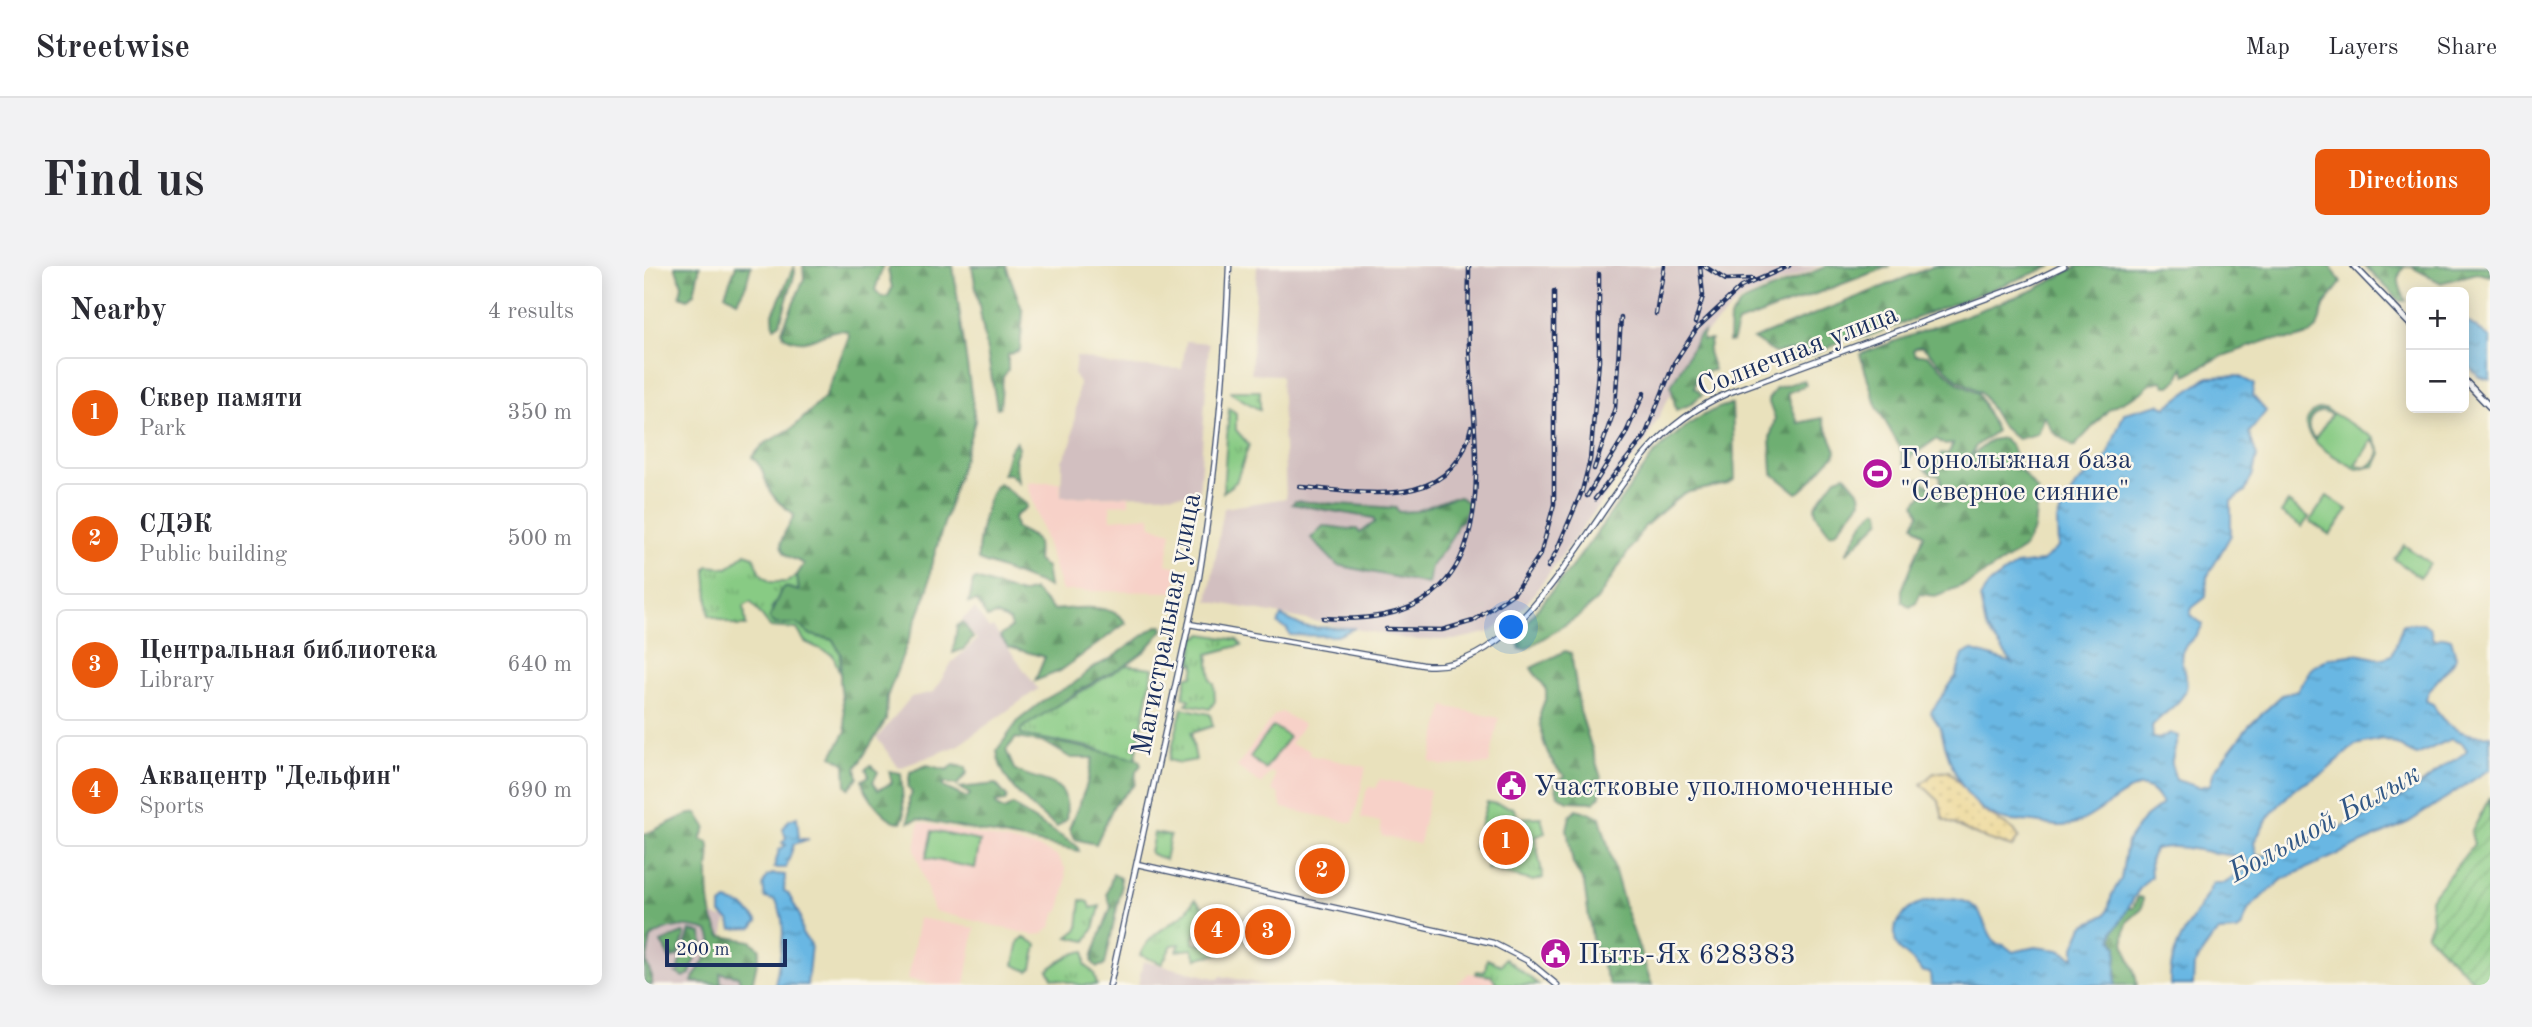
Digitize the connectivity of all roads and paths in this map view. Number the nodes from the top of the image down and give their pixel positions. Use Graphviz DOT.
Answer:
graph roads {
  1 [pos="1229,266"];
  2 [pos="2064,266"];
  3 [pos="2354,266"];
  4 [pos="2406,320"];
  5 [pos="2469,385"];
  6 [pos="2490,407"];
  7 [pos="1189,624"];
  8 [pos="1137,864"];
  9 [pos="1110,985"];
  10 [pos="1557,985"];
  1 -- 7 [label="street, Магистральная улица"];
  2 -- 7 [label="street, Солнечная улица"];
  3 -- 4 [label="main road"];
  5 -- 6 [label="main road"];
  7 -- 8 [label="street, Магистральная улица"];
  8 -- 9 [label="street, Магистральная улица"];
  8 -- 10 [label="street"];
}
